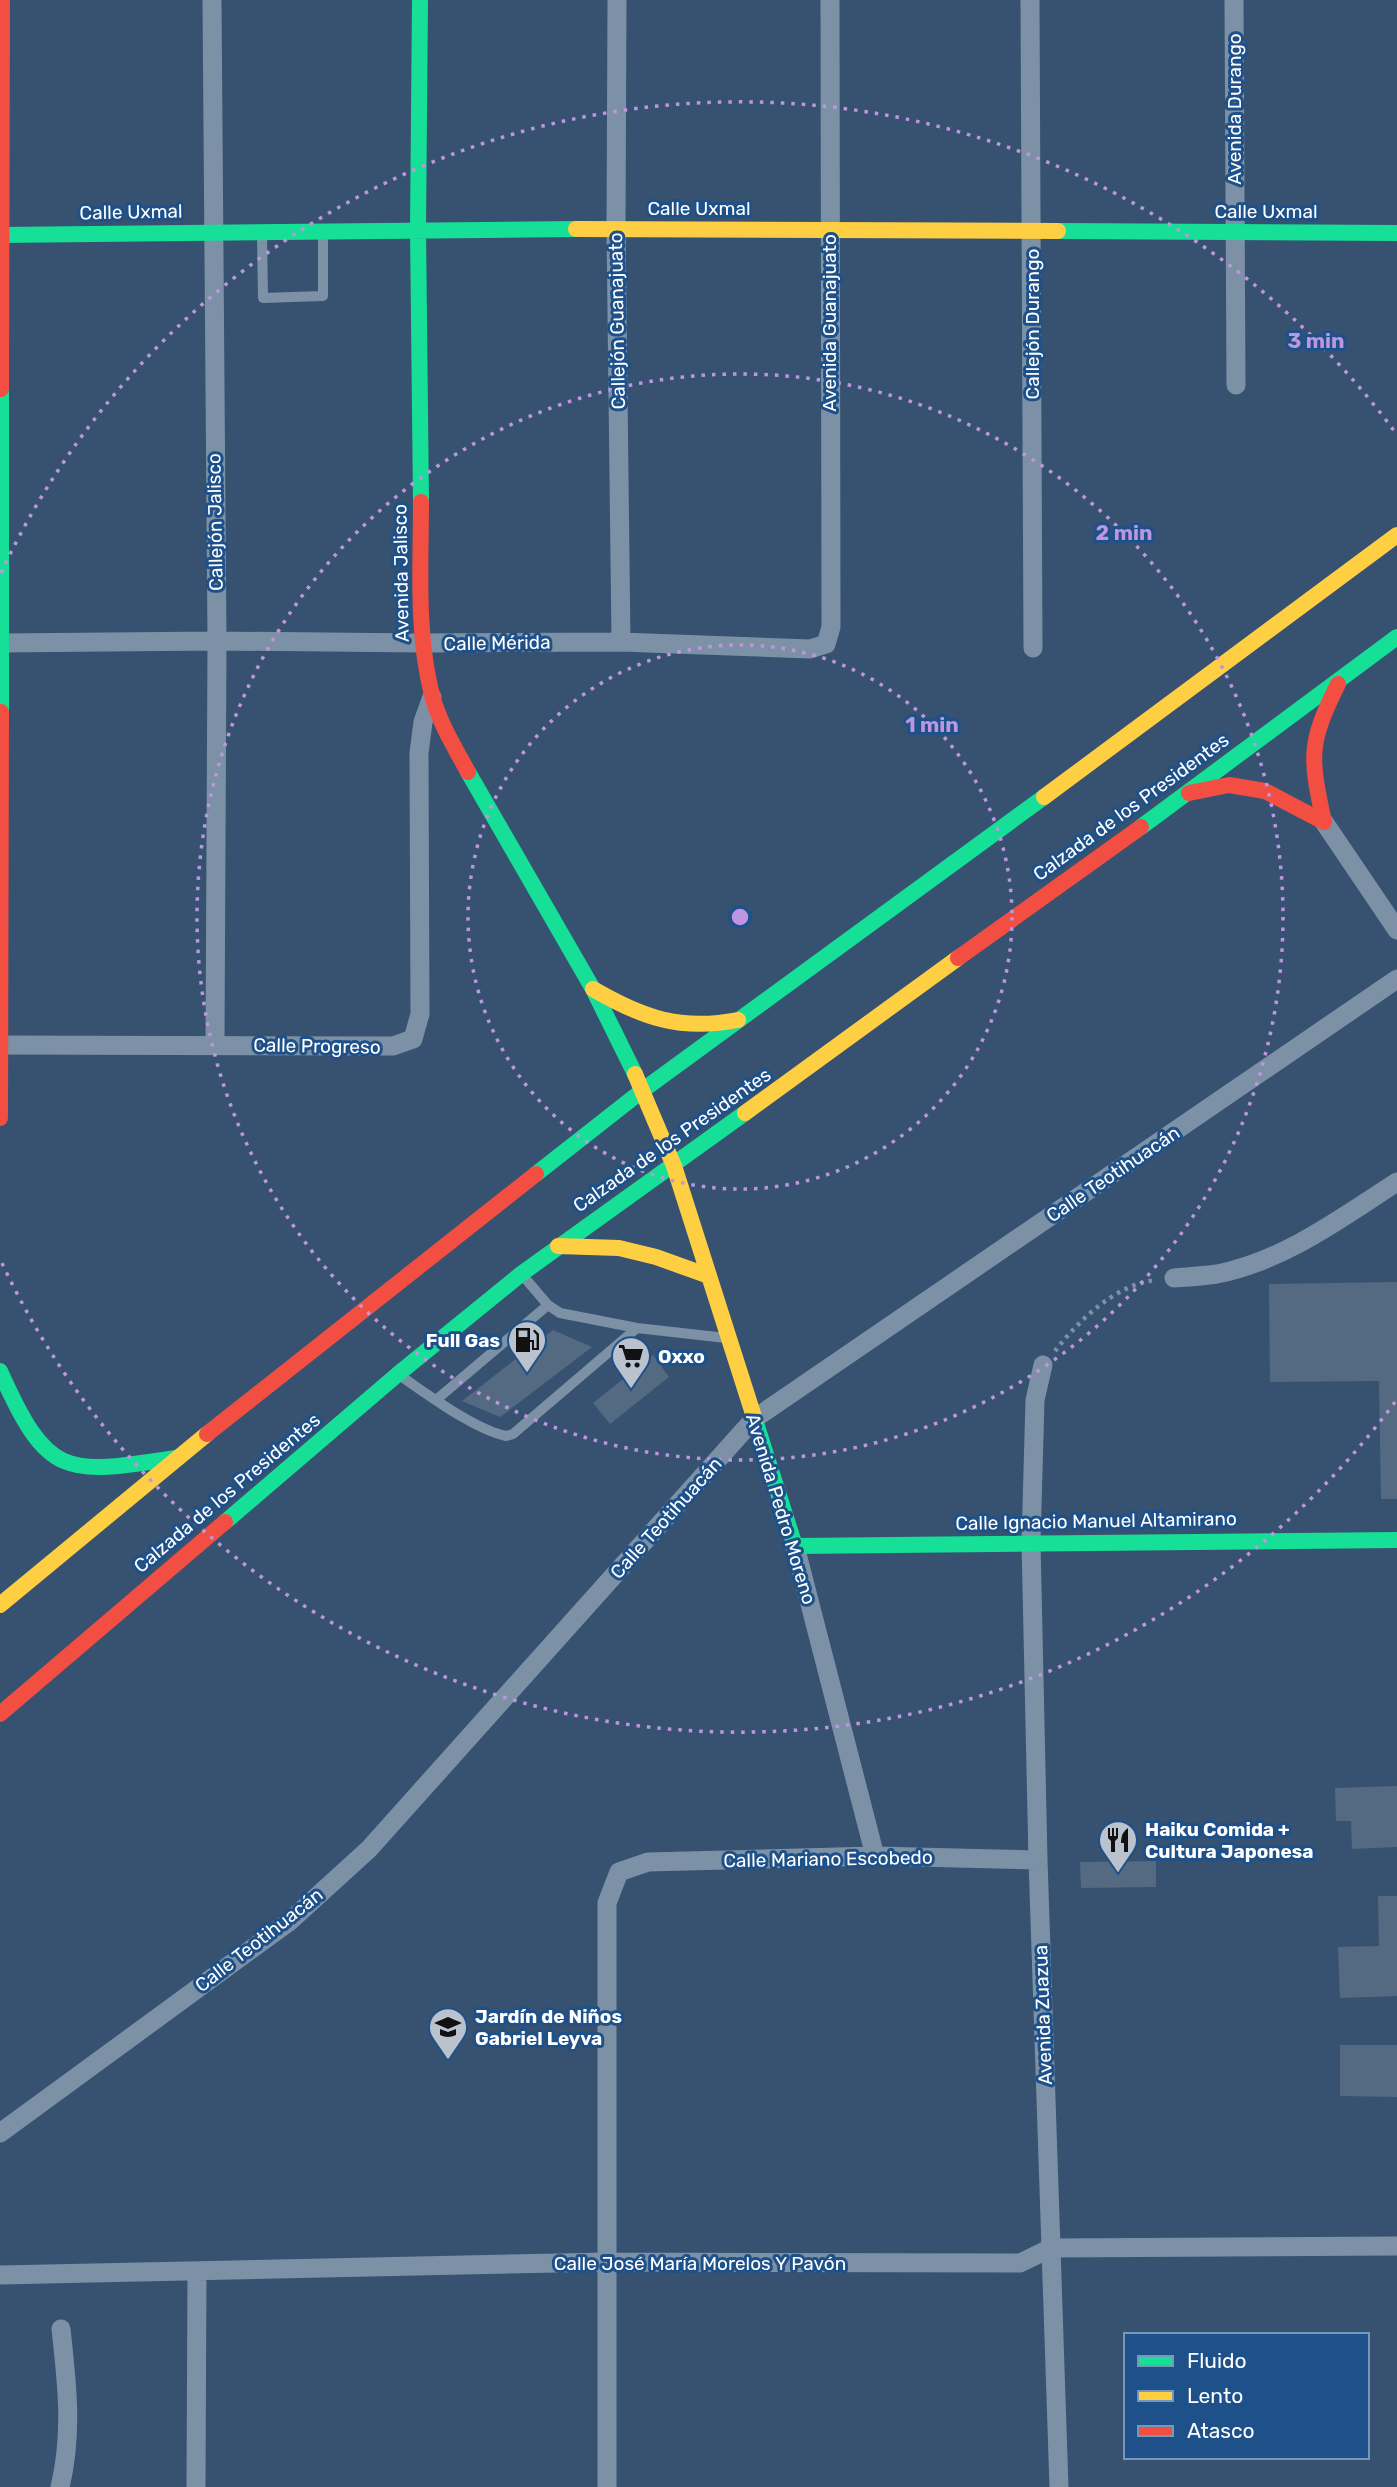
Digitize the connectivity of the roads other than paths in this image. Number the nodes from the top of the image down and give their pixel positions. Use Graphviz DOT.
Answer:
graph roads {
  1 [pos="2,0"];
  2 [pos="212,0"];
  3 [pos="421,0"];
  4 [pos="617,0"];
  5 [pos="830,0"];
  6 [pos="1030,0"];
  7 [pos="1234,0"];
  8 [pos="418,229"];
  9 [pos="616,229"];
  10 [pos="323,230"];
  11 [pos="829,230"];
  12 [pos="1031,230"];
  13 [pos="262,231"];
  14 [pos="213,232"];
  15 [pos="1235,232"];
  16 [pos="1397,233"];
  17 [pos="0,235"];
  18 [pos="1236,385"];
  19 [pos="1397,535"];
  20 [pos="1397,637"];
  21 [pos="216,641"];
  22 [pos="621,642"];
  23 [pos="1,643"];
  24 [pos="422,643"];
  25 [pos="826,644"];
  26 [pos="1034,648"];
  27 [pos="1340,680"];
  28 [pos="432,697"];
  29 [pos="1186,794"];
  30 [pos="1324,822"];
  31 [pos="1397,930"];
  32 [pos="1397,979"];
  33 [pos="593,989"];
  34 [pos="741,1020"];
  35 [pos="215,1044"];
  36 [pos="1,1045"];
  37 [pos="643,1090"];
  38 [pos="0,1118"];
  39 [pos="674,1166"];
  40 [pos="1397,1182"];
  41 [pos="558,1246"];
  42 [pos="522,1274"];
  43 [pos="709,1276"];
  44 [pos="1174,1279"];
  45 [pos="548,1305"];
  46 [pos="637,1328"];
  47 [pos="728,1338"];
  48 [pos="1043,1365"];
  49 [pos="0,1371"];
  50 [pos="398,1374"];
  51 [pos="436,1400"];
  52 [pos="754,1419"];
  53 [pos="176,1458"];
  54 [pos="1397,1540"];
  55 [pos="1031,1542"];
  56 [pos="795,1546"];
  57 [pos="0,1605"];
  58 [pos="0,1714"];
  59 [pos="875,1856"];
  60 [pos="1038,1860"];
  61 [pos="2,2129"];
  62 [pos="1397,2246"];
  63 [pos="1051,2248"];
  64 [pos="607,2262"];
  65 [pos="197,2271"];
  66 [pos="0,2275"];
  67 [pos="61,2329"];
  68 [pos="60,2487"];
  69 [pos="196,2487"];
  70 [pos="607,2487"];
  71 [pos="1059,2487"];
  1 -- 17 [label="main road"];
  2 -- 14 [label="street, Callejón Jalisco"];
  3 -- 8 [label="main road, Avenida Jalisco"];
  4 -- 9 [label="street, Callejón Guanajuato"];
  5 -- 11 [label="street, Avenida Guanajuato"];
  6 -- 12 [label="street, Callejón Durango"];
  7 -- 15 [label="street, Avenida Durango"];
  8 -- 9 [label="main road, Calle Uxmal"];
  8 -- 10 [label="main road, Calle Uxmal"];
  8 -- 24 [label="main road, Avenida Jalisco"];
  9 -- 11 [label="main road, Calle Uxmal"];
  9 -- 22 [label="street, Callejón Guanajuato"];
  10 -- 13 [label="main road, Calle Uxmal"];
  10 -- 13 [label="lane"];
  11 -- 12 [label="main road, Calle Uxmal"];
  11 -- 25 [label="street, Avenida Guanajuato"];
  12 -- 15 [label="main road, Calle Uxmal"];
  12 -- 26 [label="street, Callejón Durango"];
  13 -- 14 [label="main road, Calle Uxmal"];
  14 -- 17 [label="main road, Calle Uxmal"];
  14 -- 21 [label="street, Callejón Jalisco"];
  15 -- 16 [label="main road, Calle Uxmal"];
  15 -- 18 [label="street, Avenida Durango"];
  17 -- 23 [label="main road"];
  19 -- 34 [label="main road"];
  20 -- 27 [label="main road, Calzada de los Presidentes"];
  21 -- 23 [label="street, Calle Mérida"];
  21 -- 24 [label="street, Calle Mérida"];
  21 -- 35 [label="street, Callejón Jalisco"];
  22 -- 24 [label="street, Calle Mérida"];
  22 -- 25 [label="street, Calle Mérida"];
  23 -- 36 [label="main road"];
  24 -- 28 [label="main road, Avenida Jalisco"];
  27 -- 29 [label="main road, Calzada de los Presidentes"];
  27 -- 30 [label="main road"];
  28 -- 33 [label="main road, Avenida Jalisco"];
  28 -- 35 [label="street, Calle Progreso"];
  29 -- 30 [label="main road"];
  29 -- 39 [label="main road, Calzada de los Presidentes"];
  30 -- 31 [label="street"];
  32 -- 52 [label="street, Calle Teotihuacán"];
  33 -- 34 [label="main road"];
  33 -- 37 [label="main road, Avenida Jalisco"];
  34 -- 37 [label="main road"];
  35 -- 36 [label="street, Calle Progreso"];
  36 -- 38 [label="main road"];
  37 -- 39 [label="main road, Avenida Jalisco"];
  37 -- 53 [label="main road"];
  39 -- 41 [label="main road, Calzada de los Presidentes"];
  39 -- 43 [label="main road, Avenida Pedro Moreno"];
  40 -- 44 [label="street"];
  41 -- 42 [label="main road, Calzada de los Presidentes"];
  41 -- 43 [label="main road"];
  42 -- 45 [label="lane"];
  42 -- 50 [label="main road, Calzada de los Presidentes"];
  43 -- 47 [label="main road, Avenida Pedro Moreno"];
  45 -- 46 [label="lane"];
  45 -- 51 [label="lane"];
  46 -- 47 [label="lane"];
  46 -- 51 [label="lane"];
  47 -- 52 [label="main road, Avenida Pedro Moreno"];
  48 -- 55 [label="street, Avenida Zuazua"];
  49 -- 53 [label="main road"];
  50 -- 51 [label="lane"];
  50 -- 58 [label="main road, Calzada de los Presidentes"];
  52 -- 56 [label="main road, Avenida Pedro Moreno"];
  52 -- 61 [label="street, Calle Teotihuacán"];
  53 -- 57 [label="main road"];
  54 -- 55 [label="main road, Calle Ignacio Manuel Altamirano"];
  55 -- 56 [label="main road, Calle Ignacio Manuel Altamirano"];
  55 -- 60 [label="street, Avenida Zuazua"];
  56 -- 59 [label="street, Avenida Pedro Moreno"];
  59 -- 60 [label="street, Calle Mariano Escobedo"];
  59 -- 64 [label="street, Calle Mariano Escobedo"];
  60 -- 63 [label="street, Avenida Zuazua"];
  62 -- 63 [label="street, Calle José María Morelos Y Pavón"];
  63 -- 64 [label="street, Calle José María Morelos Y Pavón"];
  63 -- 71 [label="street, Avenida Zuazua"];
  64 -- 65 [label="street, Calle José María Morelos Y Pavón"];
  64 -- 70 [label="street"];
  65 -- 66 [label="street, Calle José María Morelos Y Pavón"];
  65 -- 69 [label="street"];
  67 -- 68 [label="street"];
}
